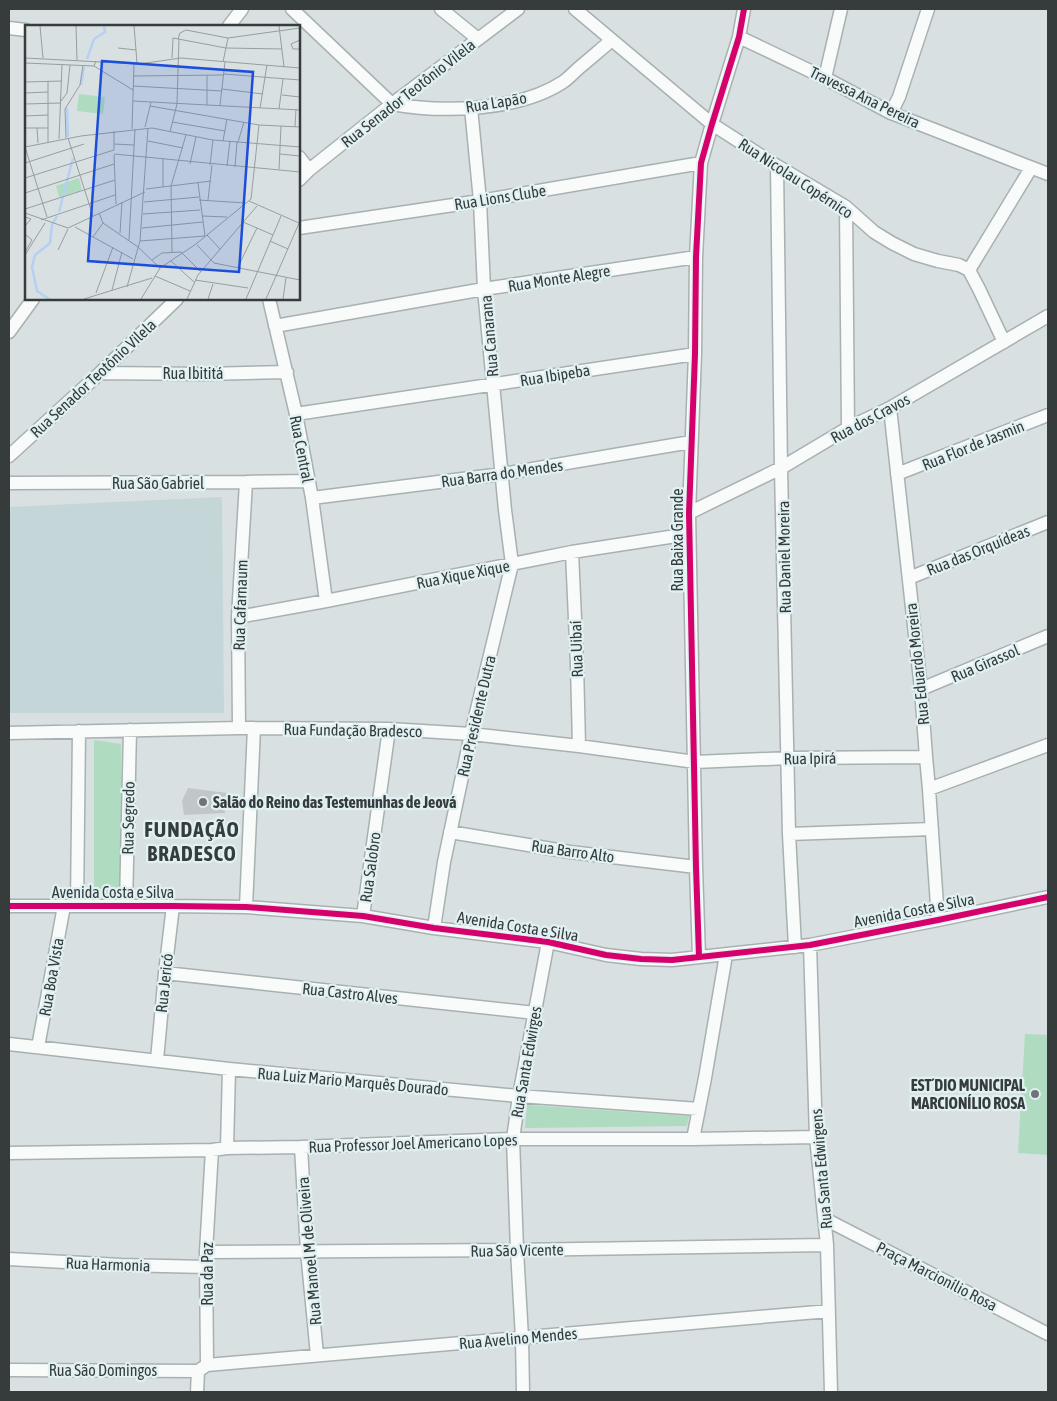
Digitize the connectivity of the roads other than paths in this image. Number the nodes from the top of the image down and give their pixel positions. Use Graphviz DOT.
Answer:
graph roads {
  1 [pos="242,9"];
  2 [pos="292,9"];
  3 [pos="441,9"];
  4 [pos="518,9"];
  5 [pos="575,9"];
  6 [pos="744,9"];
  7 [pos="840,9"];
  8 [pos="928,9"];
  9 [pos="230,25"];
  10 [pos="9,28"];
  11 [pos="25,30"];
  12 [pos="739,37"];
  13 [pos="478,39"];
  14 [pos="612,40"];
  15 [pos="825,78"];
  16 [pos="392,104"];
  17 [pos="472,108"];
  18 [pos="891,114"];
  19 [pos="712,124"];
  20 [pos="300,158"];
  21 [pos="701,163"];
  22 [pos="777,166"];
  23 [pos="1031,168"];
  24 [pos="309,170"];
  25 [pos="1048,174"];
  26 [pos="300,179"];
  27 [pos="480,201"];
  28 [pos="846,207"];
  29 [pos="300,228"];
  30 [pos="696,257"];
  31 [pos="969,270"];
  32 [pos="484,289"];
  33 [pos="32,300"];
  34 [pos="176,300"];
  35 [pos="269,300"];
  36 [pos="1047,320"];
  37 [pos="275,326"];
  38 [pos="9,332"];
  39 [pos="1004,342"];
  40 [pos="695,354"];
  41 [pos="287,372"];
  42 [pos="100,373"];
  43 [pos="493,385"];
  44 [pos="890,408"];
  45 [pos="296,414"];
  46 [pos="1048,415"];
  47 [pos="848,428"];
  48 [pos="691,442"];
  49 [pos="9,456"];
  50 [pos="781,468"];
  51 [pos="502,474"];
  52 [pos="897,474"];
  53 [pos="308,481"];
  54 [pos="246,482"];
  55 [pos="9,483"];
  56 [pos="312,498"];
  57 [pos="689,513"];
  58 [pos="1048,522"];
  59 [pos="689,534"];
  60 [pos="572,552"];
  61 [pos="512,564"];
  62 [pos="909,578"];
  63 [pos="326,601"];
  64 [pos="238,616"];
  65 [pos="1048,636"];
  66 [pos="921,689"];
  67 [pos="238,728"];
  68 [pos="254,728"];
  69 [pos="389,729"];
  70 [pos="130,730"];
  71 [pos="79,731"];
  72 [pos="9,733"];
  73 [pos="471,734"];
  74 [pos="1048,745"];
  75 [pos="579,746"];
  76 [pos="926,757"];
  77 [pos="789,758"];
  78 [pos="695,762"];
  79 [pos="930,789"];
  80 [pos="932,828"];
  81 [pos="450,832"];
  82 [pos="789,834"];
  83 [pos="696,867"];
  84 [pos="1048,896"];
  85 [pos="9,906"];
  86 [pos="70,906"];
  87 [pos="126,906"];
  88 [pos="173,906"];
  89 [pos="246,907"];
  90 [pos="363,916"];
  91 [pos="938,920"];
  92 [pos="434,928"];
  93 [pos="548,942"];
  94 [pos="810,945"];
  95 [pos="795,947"];
  96 [pos="726,955"];
  97 [pos="699,957"];
  98 [pos="165,973"];
  99 [pos="535,1013"];
  100 [pos="9,1044"];
  101 [pos="38,1047"];
  102 [pos="157,1060"];
  103 [pos="229,1069"];
  104 [pos="519,1096"];
  105 [pos="699,1109"];
  106 [pos="816,1137"];
  107 [pos="513,1139"];
  108 [pos="693,1139"];
  109 [pos="301,1147"];
  110 [pos="227,1148"];
  111 [pos="212,1150"];
  112 [pos="9,1153"];
  113 [pos="825,1219"];
  114 [pos="827,1246"];
  115 [pos="517,1250"];
  116 [pos="307,1251"];
  117 [pos="206,1252"];
  118 [pos="9,1259"];
  119 [pos="207,1267"];
  120 [pos="829,1311"];
  121 [pos="1048,1334"];
  122 [pos="522,1338"];
  123 [pos="318,1355"];
  124 [pos="202,1368"];
  125 [pos="9,1370"];
  126 [pos="197,1392"];
  127 [pos="523,1392"];
  128 [pos="831,1392"];
  1 -- 9 [label="street"];
  2 -- 16 [label="street"];
  3 -- 13 [label="street"];
  4 -- 13 [label="street, Rua Senador Teotônio Vilela"];
  5 -- 14 [label="street, Rua Nicolau Copérnico"];
  6 -- 12 [label="street, Rua Baixa Grande"];
  7 -- 15 [label="street"];
  8 -- 18 [label="street"];
  10 -- 11 [label="street"];
  12 -- 15 [label="street, Travessa Ana Pereira"];
  12 -- 19 [label="street, Rua Baixa Grande"];
  13 -- 16 [label="street, Rua Senador Teotônio Vilela"];
  14 -- 17 [label="street, Rua Lapão"];
  14 -- 19 [label="street, Rua Nicolau Copérnico"];
  15 -- 18 [label="street, Travessa Ana Pereira"];
  16 -- 17 [label="street, Rua Lapão"];
  16 -- 24 [label="street, Rua Senador Teotônio Vilela"];
  17 -- 27 [label="street, Rua Canarana"];
  18 -- 23 [label="street, Travessa Ana Pereira"];
  19 -- 21 [label="street, Rua Baixa Grande"];
  19 -- 22 [label="street, Rua Nicolau Copérnico"];
  20 -- 24 [label="street"];
  21 -- 27 [label="street, Rua Lions Clube"];
  21 -- 30 [label="street, Rua Baixa Grande"];
  22 -- 28 [label="street, Rua Nicolau Copérnico"];
  22 -- 50 [label="street, Rua Daniel Moreira"];
  23 -- 25 [label="street, Travessa Ana Pereira"];
  23 -- 31 [label="street"];
  24 -- 26 [label="street, Rua Senador Teotônio Vilela"];
  27 -- 29 [label="street, Rua Lions Clube"];
  27 -- 32 [label="street, Rua Canarana"];
  28 -- 31 [label="street, Rua Nicolau Copérnico"];
  28 -- 47 [label="street"];
  30 -- 32 [label="street, Rua Monte Alegre"];
  30 -- 40 [label="street, Rua Baixa Grande"];
  31 -- 39 [label="street"];
  32 -- 37 [label="street, Rua Monte Alegre"];
  32 -- 43 [label="street, Rua Canarana"];
  33 -- 38 [label="street"];
  34 -- 42 [label="street, Rua Senador Teotônio Vilela"];
  35 -- 37 [label="street, Rua Central"];
  36 -- 39 [label="street, Rua dos Cravos"];
  37 -- 41 [label="street, Rua Central"];
  39 -- 44 [label="street, Rua dos Cravos"];
  40 -- 43 [label="street, Rua Ibipeba"];
  40 -- 48 [label="street, Rua Baixa Grande"];
  41 -- 42 [label="street, Rua Ibititá"];
  41 -- 45 [label="street, Rua Central"];
  42 -- 49 [label="street, Rua Senador Teotônio Vilela"];
  43 -- 45 [label="street, Rua Ibipeba"];
  43 -- 51 [label="street, Rua Canarana"];
  44 -- 47 [label="street, Rua dos Cravos"];
  44 -- 52 [label="street, Rua Eduardo Moreira"];
  45 -- 53 [label="street, Rua Central"];
  46 -- 52 [label="street, Rua Flor de Jasmin"];
  47 -- 50 [label="street, Rua dos Cravos"];
  48 -- 51 [label="street, Rua Barra do Mendes"];
  48 -- 57 [label="street, Rua Baixa Grande"];
  50 -- 57 [label="street, Rua dos Cravos"];
  50 -- 77 [label="street, Rua Daniel Moreira"];
  51 -- 56 [label="street, Rua Barra do Mendes"];
  51 -- 61 [label="street, Rua Canarana"];
  52 -- 62 [label="street, Rua Eduardo Moreira"];
  53 -- 54 [label="street, Rua São Gabriel"];
  53 -- 56 [label="street, Rua Central"];
  54 -- 55 [label="street, Rua São Gabriel"];
  54 -- 64 [label="street, Rua Cafarnaum"];
  56 -- 63 [label="street, Rua Central"];
  57 -- 59 [label="street, Rua Baixa Grande"];
  58 -- 62 [label="street, Rua das Orquídeas"];
  59 -- 60 [label="street, Rua Xique Xique"];
  59 -- 78 [label="street, Rua Baixa Grande"];
  60 -- 61 [label="street, Rua Xique Xique"];
  60 -- 75 [label="street, Rua Uibaí"];
  61 -- 63 [label="street, Rua Xique Xique"];
  61 -- 73 [label="street, Rua Presidente Dutra"];
  62 -- 66 [label="street, Rua Eduardo Moreira"];
  63 -- 64 [label="street, Rua Xique Xique"];
  64 -- 67 [label="street, Rua Cafarnaum"];
  65 -- 66 [label="street, Rua Girassol"];
  66 -- 76 [label="street, Rua Eduardo Moreira"];
  67 -- 68 [label="street, Rua Fundação Bradesco"];
  67 -- 70 [label="street, Rua Fundação Bradesco"];
  68 -- 69 [label="street, Rua Fundação Bradesco"];
  68 -- 89 [label="street"];
  69 -- 73 [label="street, Rua Fundação Bradesco"];
  69 -- 90 [label="street, Rua Salobro"];
  70 -- 71 [label="street, Rua Fundação Bradesco"];
  70 -- 87 [label="street, Rua Segredo"];
  71 -- 72 [label="street, Rua Fundação Bradesco"];
  71 -- 86 [label="street, Rua Boa Vista"];
  73 -- 75 [label="street, Rua Fundação Bradesco"];
  73 -- 81 [label="street, Rua Presidente Dutra"];
  74 -- 79 [label="street"];
  75 -- 78 [label="street, Rua Fundação Bradesco"];
  76 -- 77 [label="street, Rua Ipirá"];
  76 -- 79 [label="street, Rua Eduardo Moreira"];
  77 -- 78 [label="street, Rua Ipirá"];
  77 -- 82 [label="street, Rua Daniel Moreira"];
  78 -- 83 [label="street, Rua Baixa Grande"];
  79 -- 80 [label="street, Rua Eduardo Moreira"];
  80 -- 82 [label="street"];
  80 -- 91 [label="street, Rua Eduardo Moreira"];
  81 -- 83 [label="street, Rua Barro Alto"];
  81 -- 92 [label="street, Rua Presidente Dutra"];
  82 -- 95 [label="street, Rua Daniel Moreira"];
  83 -- 97 [label="street, Rua Baixa Grande"];
  84 -- 91 [label="street, Avenida Costa e Silva"];
  85 -- 86 [label="street, Avenida Costa e Silva"];
  86 -- 87 [label="street, Avenida Costa e Silva"];
  86 -- 101 [label="street, Rua Boa Vista"];
  87 -- 88 [label="street, Avenida Costa e Silva"];
  88 -- 89 [label="street, Avenida Costa e Silva"];
  88 -- 98 [label="street, Rua Jericó"];
  89 -- 90 [label="street, Avenida Costa e Silva"];
  90 -- 92 [label="street, Avenida Costa e Silva"];
  91 -- 94 [label="street, Avenida Costa e Silva"];
  92 -- 93 [label="street, Avenida Costa e Silva"];
  93 -- 97 [label="street, Avenida Costa e Silva"];
  93 -- 99 [label="street, Rua Santa Edwirges"];
  94 -- 95 [label="street, Avenida Costa e Silva"];
  94 -- 106 [label="street, Rua Santa Edwirgens"];
  95 -- 96 [label="street, Avenida Costa e Silva"];
  96 -- 97 [label="street, Avenida Costa e Silva"];
  96 -- 105 [label="street"];
  98 -- 99 [label="street, Rua Castro Alves"];
  98 -- 102 [label="street, Rua Jericó"];
  99 -- 104 [label="street, Rua Santa Edwirges"];
  100 -- 101 [label="street, Rua Luiz Mario Marquês Dourado"];
  101 -- 102 [label="street, Rua Luiz Mario Marquês Dourado"];
  102 -- 103 [label="street, Rua Luiz Mario Marquês Dourado"];
  103 -- 104 [label="street, Rua Luiz Mario Marquês Dourado"];
  103 -- 110 [label="street"];
  104 -- 105 [label="street, Rua Luiz Mario Marquês Dourado"];
  104 -- 107 [label="street, Rua Santa Edwirges"];
  105 -- 108 [label="street"];
  106 -- 108 [label="street, Rua Professor Joel Americano Lopes"];
  106 -- 113 [label="street, Rua Santa Edwirgens"];
  107 -- 108 [label="street, Rua Professor Joel Americano Lopes"];
  107 -- 109 [label="street, Rua Professor Joel Americano Lopes"];
  107 -- 115 [label="street, Rua Santa Edwirges"];
  109 -- 110 [label="street, Rua Professor Joel Americano Lopes"];
  109 -- 116 [label="street, Rua Manoel M de Oliveira"];
  110 -- 111 [label="street, Rua Professor Joel Americano Lopes"];
  111 -- 112 [label="street, Rua Professor Joel Americano Lopes"];
  111 -- 117 [label="street, Rua da Paz"];
  113 -- 114 [label="street, Rua Santa Edwirgens"];
  113 -- 121 [label="street, Praça Marcionílio Rosa"];
  114 -- 115 [label="street, Rua São Vicente"];
  114 -- 120 [label="street, Rua Santa Edwirgens"];
  115 -- 116 [label="street, Rua São Vicente"];
  115 -- 122 [label="street, Rua Santa Edwirges"];
  116 -- 117 [label="street, Rua São Vicente"];
  116 -- 123 [label="street, Rua Manoel M de Oliveira"];
  117 -- 119 [label="street, Rua da Paz"];
  118 -- 119 [label="street, Rua Harmonia"];
  119 -- 124 [label="street, Rua da Paz"];
  120 -- 122 [label="street, Rua Avelino Mendes"];
  120 -- 128 [label="street, Rua Santa Edwirgens"];
  122 -- 123 [label="street, Rua Avelino Mendes"];
  122 -- 127 [label="street, Rua Santa Edwirges"];
  123 -- 124 [label="street, Rua Avelino Mendes"];
  124 -- 125 [label="street, Rua São Domingos"];
  124 -- 126 [label="street, Rua da Paz"];
}
